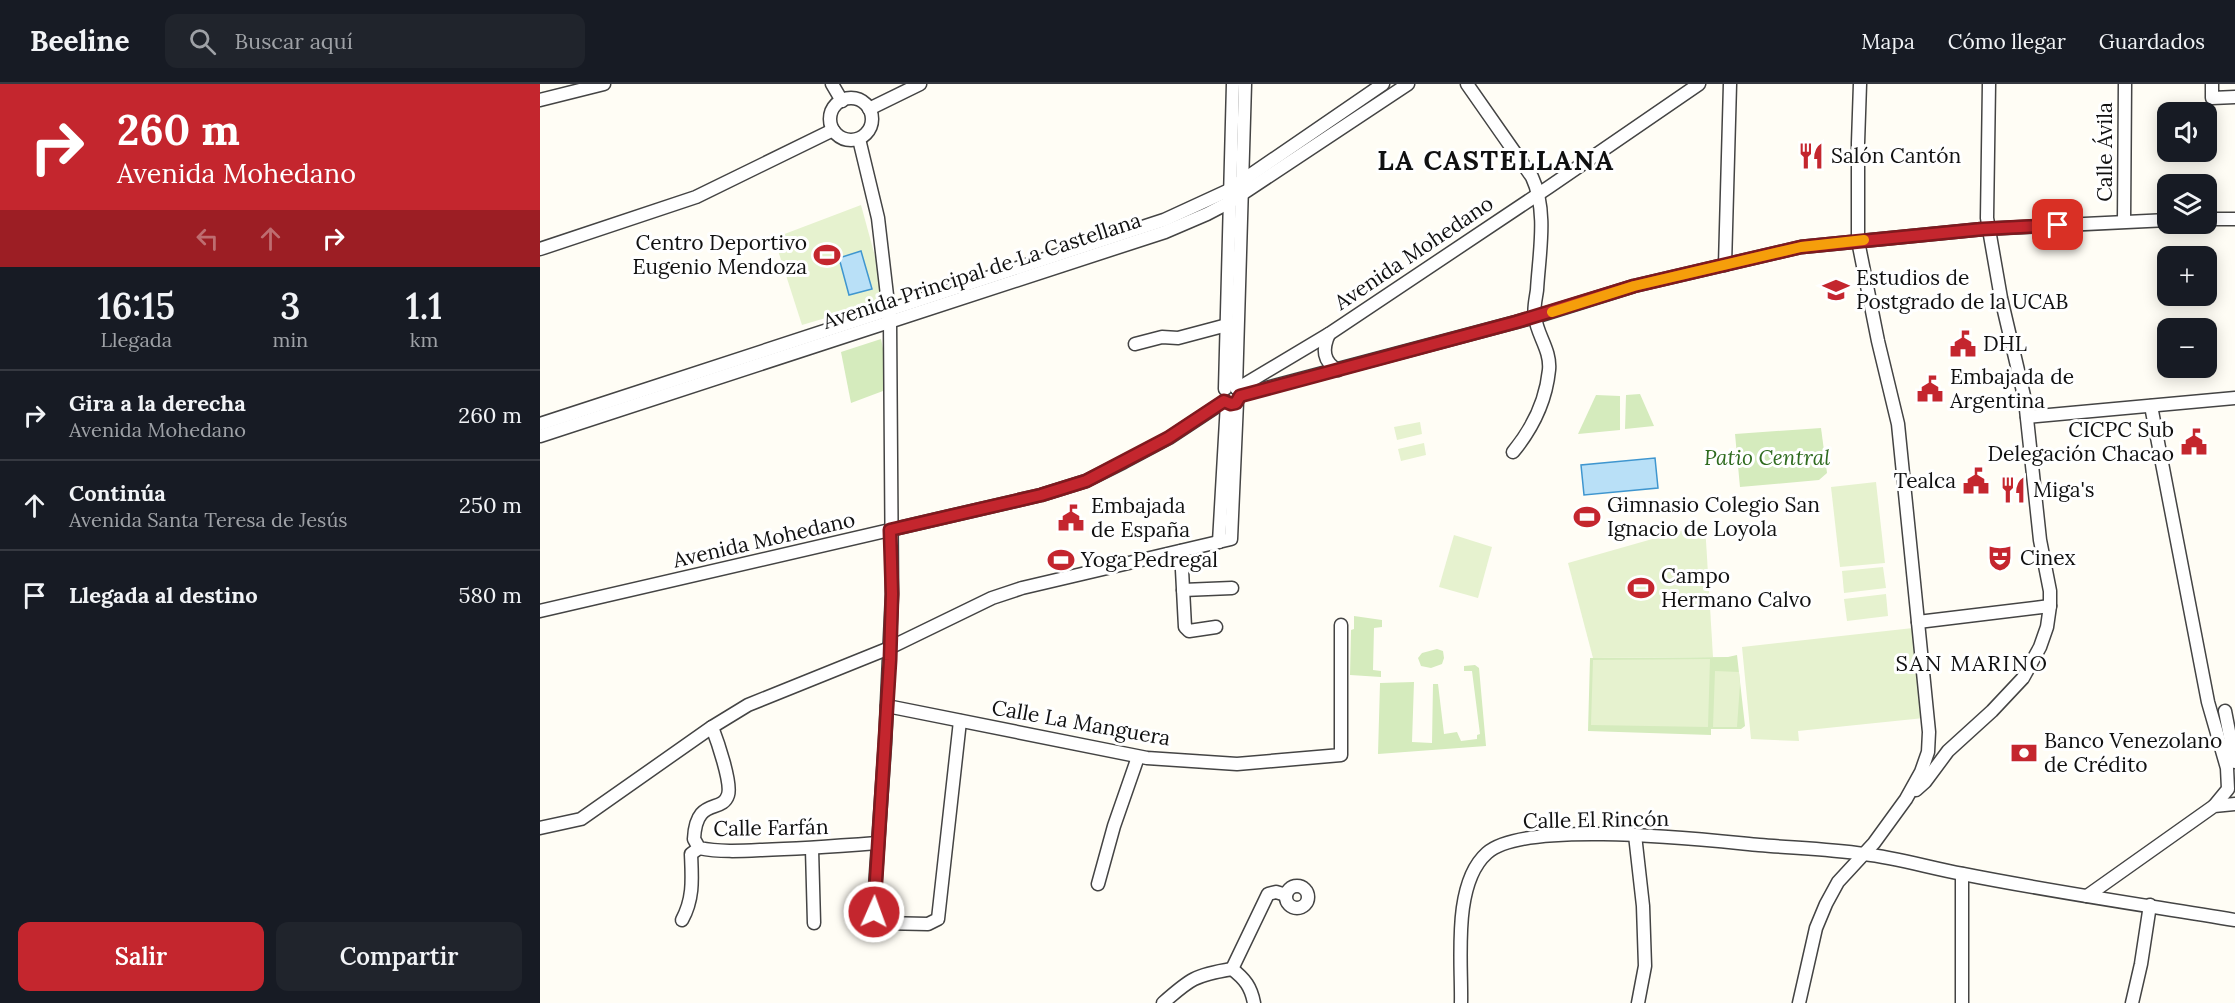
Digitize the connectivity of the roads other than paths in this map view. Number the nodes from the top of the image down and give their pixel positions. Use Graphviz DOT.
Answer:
graph roads {
  1 [pos="604,84"];
  2 [pos="832,84"];
  3 [pos="920,84"];
  4 [pos="1233,84"];
  5 [pos="1245,84"];
  6 [pos="1383,84"];
  7 [pos="1408,84"];
  8 [pos="1467,84"];
  9 [pos="1698,84"];
  10 [pos="1730,84"];
  11 [pos="1860,84"];
  12 [pos="1989,84"];
  13 [pos="2125,84"];
  14 [pos="2212,84"];
  15 [pos="2235,97"];
  16 [pos="540,100"];
  17 [pos="842,101"];
  18 [pos="869,109"];
  19 [pos="833,130"];
  20 [pos="859,139"];
  21 [pos="1236,192"];
  22 [pos="1538,194"];
  23 [pos="2217,219"];
  24 [pos="2235,219"];
  25 [pos="2124,220"];
  26 [pos="2157,220"];
  27 [pos="1988,229"];
  28 [pos="1858,241"];
  29 [pos="540,249"];
  30 [pos="1725,265"];
  31 [pos="890,316"];
  32 [pos="1535,317"];
  33 [pos="1227,325"];
  34 [pos="1329,334"];
  35 [pos="1135,344"];
  36 [pos="1338,370"];
  37 [pos="1232,395"];
  38 [pos="2235,398"];
  39 [pos="2151,406"];
  40 [pos="2027,417"];
  41 [pos="540,424"];
  42 [pos="540,436"];
  43 [pos="1513,452"];
  44 [pos="890,530"];
  45 [pos="1181,551"];
  46 [pos="1232,588"];
  47 [pos="1183,590"];
  48 [pos="2050,606"];
  49 [pos="540,611"];
  50 [pos="1918,622"];
  51 [pos="1341,625"];
  52 [pos="1216,627"];
  53 [pos="890,648"];
  54 [pos="887,706"];
  55 [pos="2230,711"];
  56 [pos="2211,712"];
  57 [pos="960,721"];
  58 [pos="712,727"];
  59 [pos="1948,751"];
  60 [pos="1928,752"];
  61 [pos="1138,757"];
  62 [pos="2235,762"];
  63 [pos="1906,799"];
  64 [pos="2235,804"];
  65 [pos="2214,806"];
  66 [pos="540,828"];
  67 [pos="1635,835"];
  68 [pos="877,843"];
  69 [pos="699,848"];
  70 [pos="812,849"];
  71 [pos="1864,854"];
  72 [pos="1962,874"];
  73 [pos="1098,884"];
  74 [pos="1286,895"];
  75 [pos="2087,896"];
  76 [pos="2150,905"];
  77 [pos="682,920"];
  78 [pos="2235,920"];
  79 [pos="814,923"];
  80 [pos="1232,969"];
  81 [pos="1163,1003"];
  82 [pos="1254,1003"];
  83 [pos="1461,1003"];
  84 [pos="1638,1003"];
  85 [pos="1799,1003"];
  86 [pos="1962,1003"];
  87 [pos="2132,1003"];
  1 -- 16 [label="street"];
  2 -- 17 [label="street"];
  3 -- 18 [label="street"];
  4 -- 21 [label="street"];
  5 -- 21 [label="street"];
  6 -- 21 [label="street, Avenida Principal de La Castellana"];
  7 -- 21 [label="street, Avenida Principal de La Castellana"];
  8 -- 22 [label="street"];
  9 -- 22 [label="street, Avenida Mohedano"];
  10 -- 30 [label="street"];
  11 -- 28 [label="street"];
  12 -- 27 [label="street"];
  13 -- 25 [label="street, Calle Ávila"];
  14 -- 15 [label="street"];
  17 -- 18 [label="street"];
  17 -- 19 [label="street"];
  18 -- 20 [label="street"];
  19 -- 20 [label="street"];
  19 -- 29 [label="street"];
  20 -- 31 [label="street"];
  21 -- 31 [label="street, Avenida Principal de La Castellana"];
  21 -- 33 [label="street"];
  21 -- 37 [label="street"];
  22 -- 32 [label="street"];
  22 -- 34 [label="street, Avenida Mohedano"];
  23 -- 24 [label="street"];
  25 -- 26 [label="street"];
  25 -- 27 [label="street"];
  27 -- 28 [label="street"];
  27 -- 40 [label="street"];
  28 -- 30 [label="street"];
  28 -- 50 [label="street"];
  30 -- 32 [label="street"];
  31 -- 41 [label="street, Avenida Principal de La Castellana"];
  31 -- 42 [label="street, Avenida Principal de La Castellana"];
  31 -- 44 [label="street"];
  32 -- 36 [label="street"];
  32 -- 43 [label="street"];
  33 -- 35 [label="street"];
  33 -- 37 [label="street"];
  34 -- 36 [label="street"];
  34 -- 37 [label="street, Avenida Mohedano"];
  36 -- 37 [label="street"];
  37 -- 44 [label="street, Avenida Mohedano"];
  37 -- 45 [label="street"];
  38 -- 39 [label="street"];
  39 -- 40 [label="street"];
  39 -- 56 [label="street"];
  40 -- 48 [label="street"];
  44 -- 49 [label="street, Avenida Mohedano"];
  44 -- 53 [label="street"];
  45 -- 47 [label="street"];
  45 -- 53 [label="street"];
  46 -- 47 [label="street"];
  47 -- 52 [label="street"];
  48 -- 50 [label="street"];
  48 -- 59 [label="street"];
  50 -- 60 [label="street"];
  51 -- 61 [label="street, Calle La Manguera"];
  53 -- 54 [label="street"];
  53 -- 58 [label="street"];
  54 -- 57 [label="street, Calle La Manguera"];
  54 -- 68 [label="street"];
  55 -- 56 [label="street"];
  55 -- 62 [label="street"];
  56 -- 65 [label="street"];
  57 -- 61 [label="street, Calle La Manguera"];
  57 -- 68 [label="street"];
  58 -- 66 [label="street"];
  58 -- 69 [label="street, Calle Farfán"];
  59 -- 60 [label="street"];
  59 -- 63 [label="street"];
  60 -- 63 [label="street"];
  61 -- 73 [label="street"];
  63 -- 71 [label="street"];
  64 -- 65 [label="street"];
  65 -- 75 [label="street"];
  67 -- 71 [label="street, Calle El Rincón"];
  67 -- 83 [label="street, Calle El Rincón"];
  67 -- 84 [label="street"];
  68 -- 70 [label="street, Calle Farfán"];
  69 -- 70 [label="street, Calle Farfán"];
  69 -- 77 [label="street"];
  70 -- 79 [label="street"];
  71 -- 72 [label="street, Calle El Rincón"];
  71 -- 85 [label="street"];
  72 -- 75 [label="street, Calle El Rincón"];
  72 -- 86 [label="street"];
  74 -- 80 [label="street"];
  75 -- 76 [label="street, Calle El Rincón"];
  76 -- 78 [label="street, Calle El Rincón"];
  76 -- 87 [label="street"];
  80 -- 81 [label="street"];
  80 -- 82 [label="street"];
}
